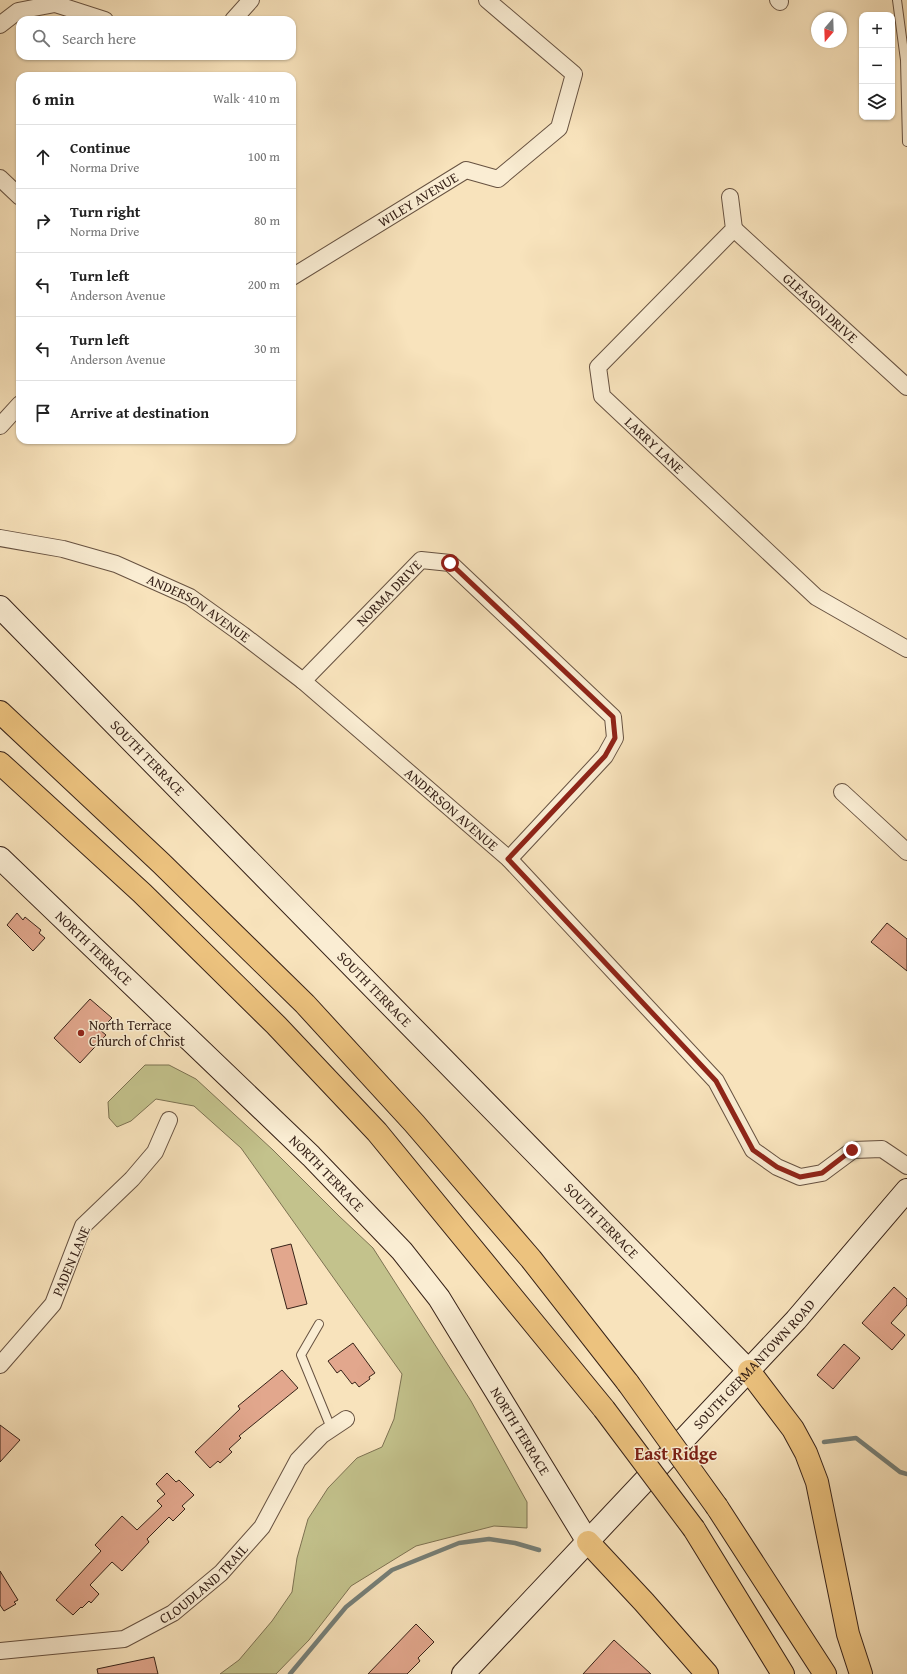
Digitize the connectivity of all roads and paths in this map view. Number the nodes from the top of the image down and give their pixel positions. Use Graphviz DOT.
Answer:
graph roads {
  1 [pos="251,0"];
  2 [pos="487,0"];
  3 [pos="898,0"];
  4 [pos="58,2"];
  5 [pos="94,16"];
  6 [pos="237,16"];
  7 [pos="0,25"];
  8 [pos="906,60"];
  9 [pos="907,142"];
  10 [pos="0,178"];
  11 [pos="16,193"];
  12 [pos="730,197"];
  13 [pos="734,229"];
  14 [pos="296,275"];
  15 [pos="907,387"];
  16 [pos="16,408"];
  17 [pos="0,426"];
  18 [pos="0,538"];
  19 [pos="0,607"];
  20 [pos="907,649"];
  21 [pos="303,680"];
  22 [pos="0,712"];
  23 [pos="0,763"];
  24 [pos="842,792"];
  25 [pos="907,852"];
  26 [pos="508,859"];
  27 [pos="2,864"];
  28 [pos="169,1120"];
  29 [pos="907,1166"];
  30 [pos="907,1190"];
  31 [pos="318,1324"];
  32 [pos="0,1365"];
  33 [pos="749,1371"];
  34 [pos="346,1419"];
  35 [pos="331,1428"];
  36 [pos="588,1542"];
  37 [pos="0,1651"];
  38 [pos="472,1671"];
  39 [pos="707,1674"];
  40 [pos="783,1674"];
  41 [pos="825,1674"];
  42 [pos="861,1674"];
  1 -- 6 [label="street"];
  2 -- 14 [label="street, WILEY AVENUE"];
  3 -- 8 [label="lane"];
  4 -- 5 [label="street"];
  4 -- 7 [label="street"];
  8 -- 9 [label="lane"];
  10 -- 11 [label="street"];
  12 -- 13 [label="street"];
  13 -- 15 [label="street, GLEASON DRIVE"];
  13 -- 20 [label="street, LARRY LANE"];
  16 -- 17 [label="street"];
  18 -- 21 [label="street, ANDERSON AVENUE"];
  19 -- 33 [label="street, SOUTH TERRACE"];
  21 -- 26 [label="street, ANDERSON AVENUE"];
  21 -- 26 [label="street, NORMA DRIVE"];
  22 -- 41 [label="highway, bridge"];
  23 -- 40 [label="highway, bridge"];
  24 -- 25 [label="street"];
  26 -- 29 [label="street, ANDERSON AVENUE"];
  27 -- 36 [label="street, NORTH TERRACE"];
  28 -- 32 [label="street, PADEN LANE"];
  30 -- 33 [label="street, SOUTH GERMANTOWN ROAD"];
  31 -- 35 [label="lane"];
  33 -- 36 [label="street, SOUTH GERMANTOWN ROAD"];
  33 -- 42 [label="highway"];
  34 -- 35 [label="street, CLOUDLAND TRAIL"];
  35 -- 37 [label="street, CLOUDLAND TRAIL"];
  36 -- 38 [label="street, SOUTH GERMANTOWN ROAD"];
  36 -- 39 [label="highway"];
}
